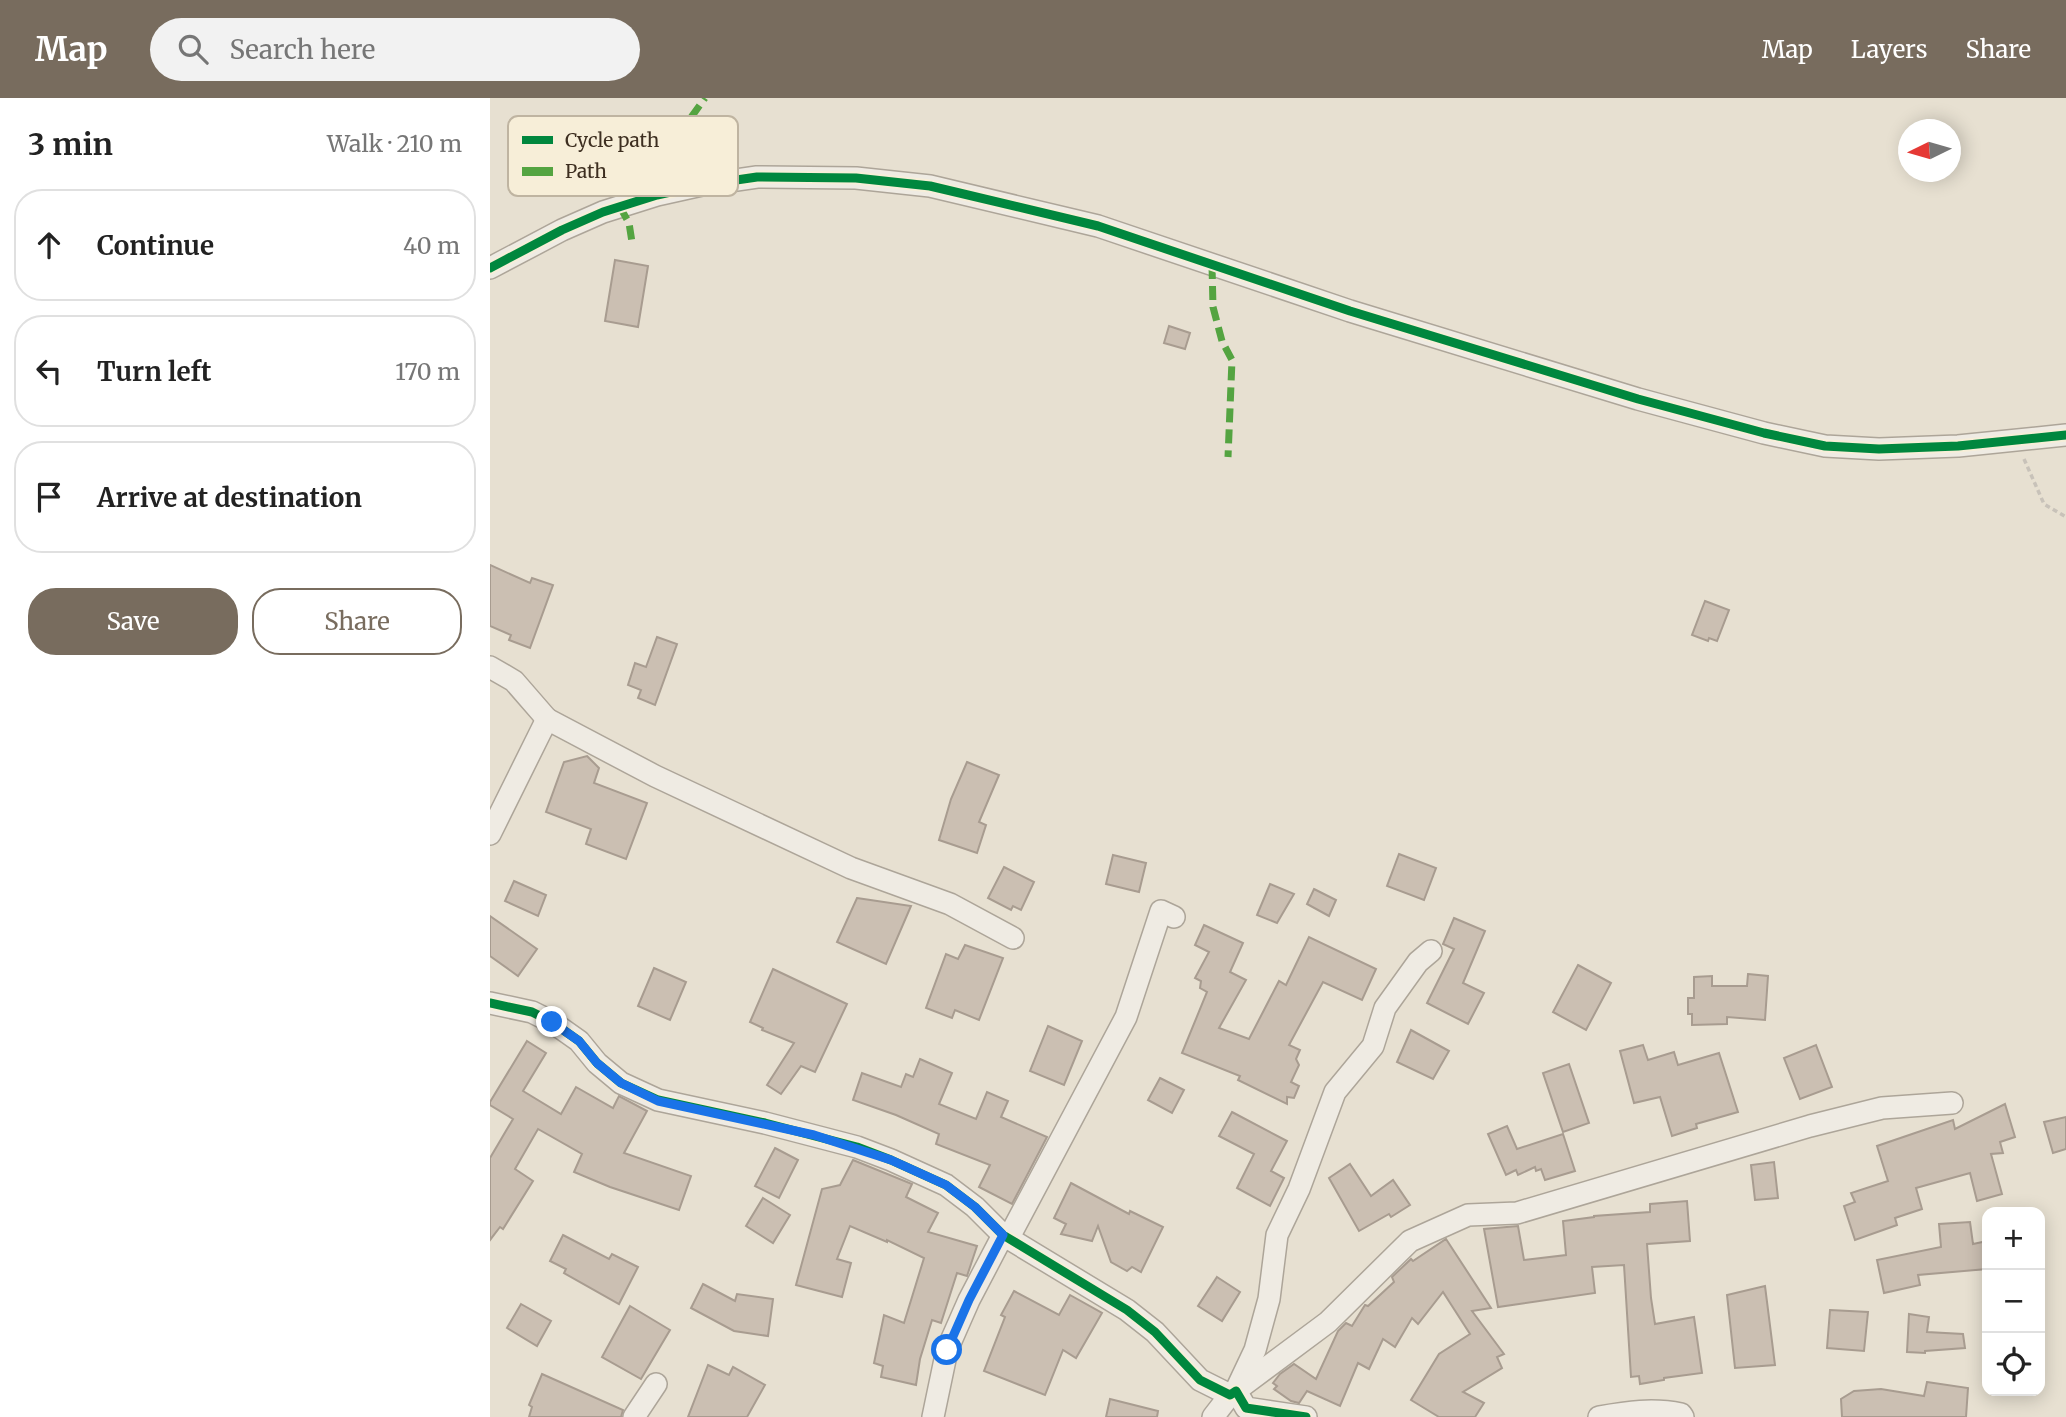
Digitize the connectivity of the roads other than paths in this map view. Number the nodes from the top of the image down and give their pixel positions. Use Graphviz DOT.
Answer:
graph roads {
  1 [pos="738,180"];
  2 [pos="654,196"];
  3 [pos="490,268"];
  4 [pos="2066,435"];
  5 [pos="490,667"];
  6 [pos="547,719"];
  7 [pos="490,834"];
  8 [pos="1174,917"];
  9 [pos="1013,938"];
  10 [pos="1431,951"];
  11 [pos="490,1003"];
  12 [pos="1952,1103"];
  13 [pos="1005,1237"];
  14 [pos="656,1384"];
  15 [pos="1233,1393"];
  16 [pos="634,1417"];
  17 [pos="933,1417"];
  18 [pos="1213,1417"];
  19 [pos="1306,1417"];
  20 [pos="1599,1417"];
  21 [pos="1683,1417"];
  1 -- 4 [label="street"];
  2 -- 3 [label="street"];
  5 -- 6 [label="street"];
  6 -- 7 [label="street"];
  6 -- 9 [label="street"];
  8 -- 13 [label="street"];
  10 -- 15 [label="street"];
  11 -- 13 [label="street"];
  12 -- 15 [label="street"];
  13 -- 15 [label="street"];
  13 -- 17 [label="street"];
  14 -- 16 [label="street"];
  15 -- 18 [label="street"];
  15 -- 19 [label="street"];
  20 -- 21 [label="street"];
}
